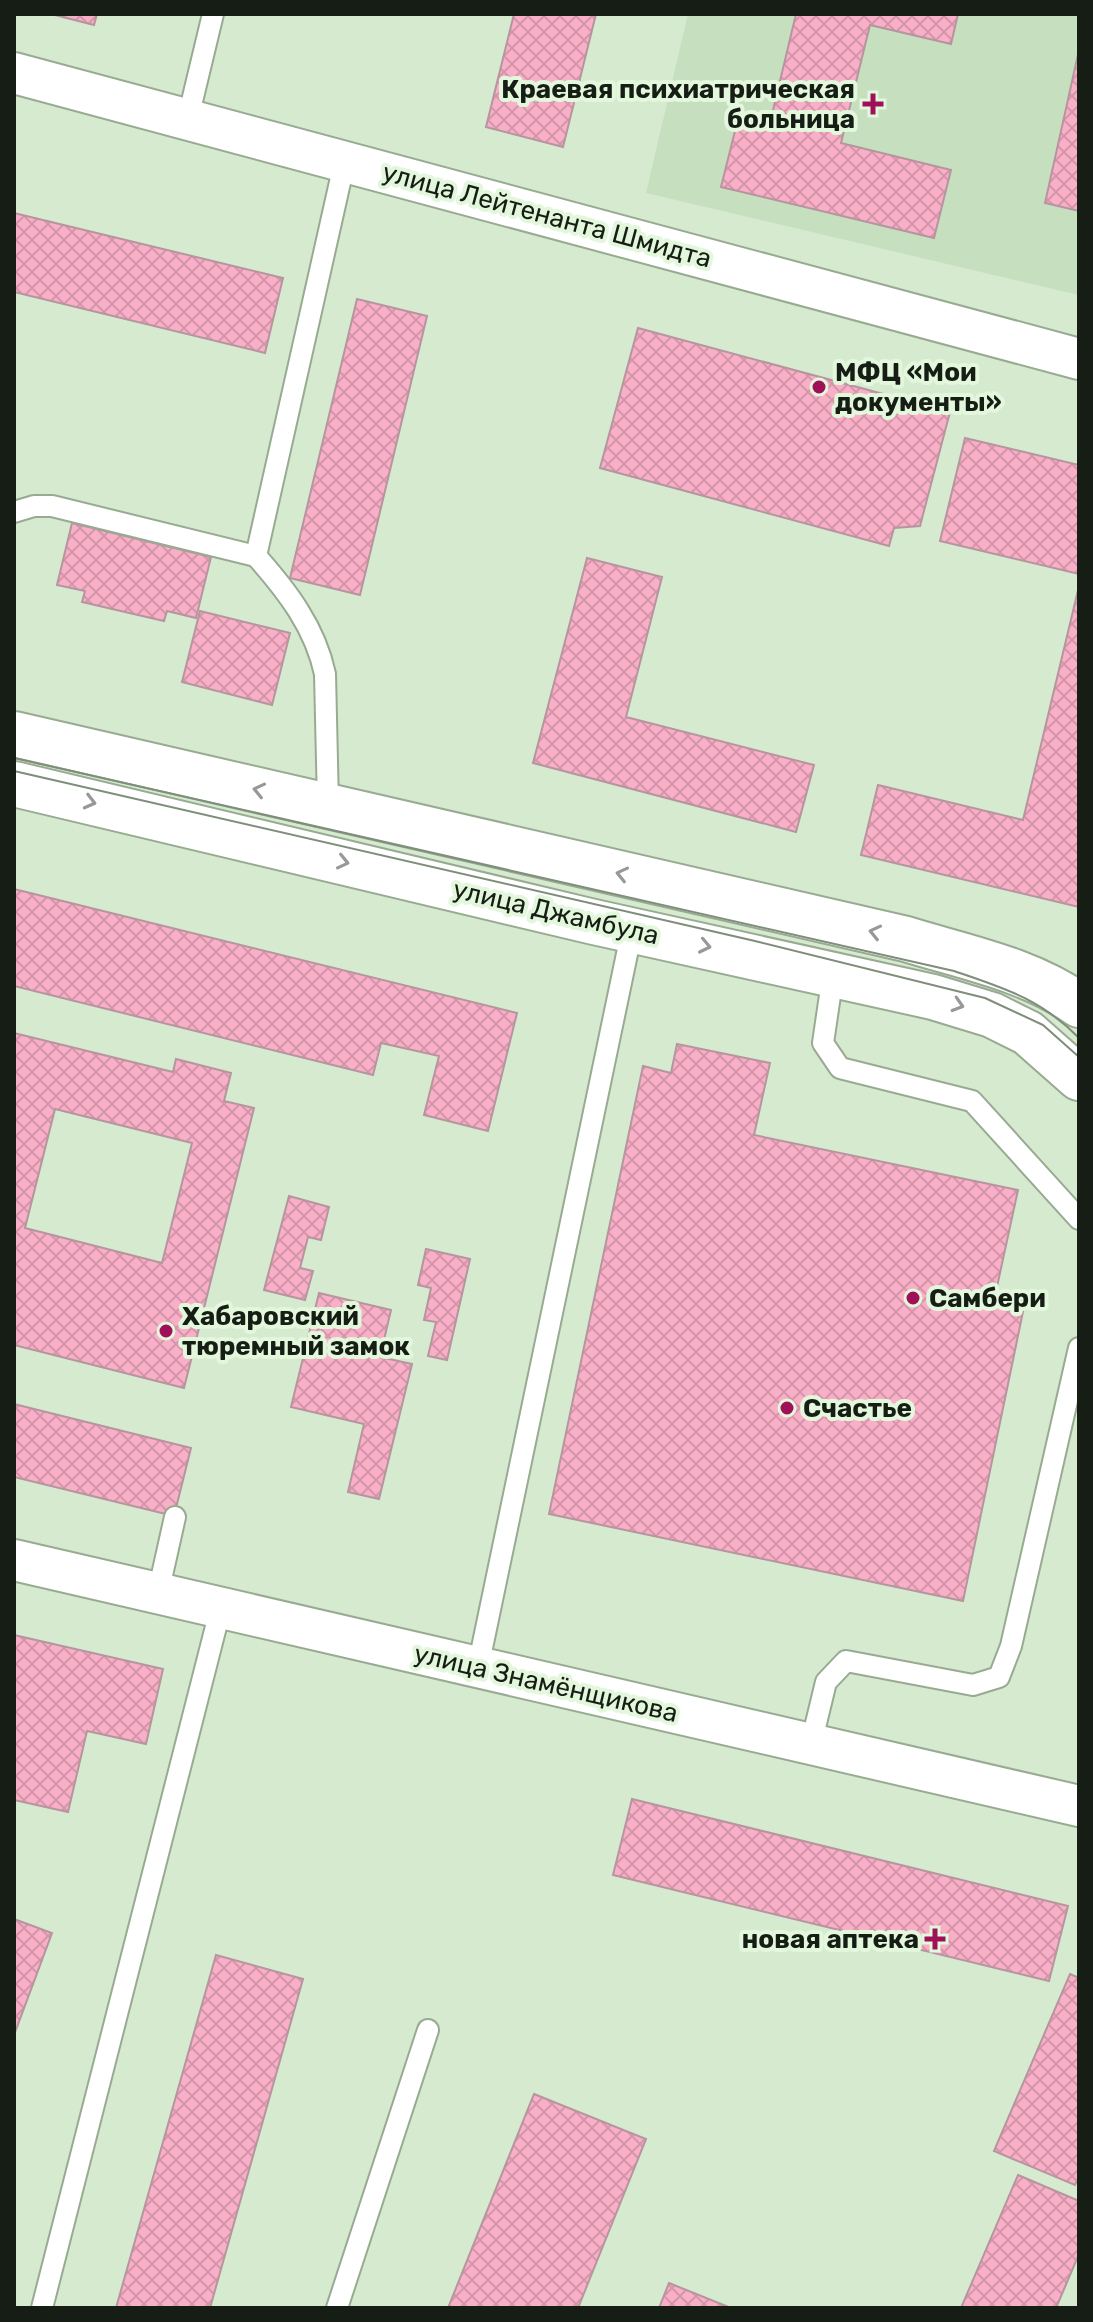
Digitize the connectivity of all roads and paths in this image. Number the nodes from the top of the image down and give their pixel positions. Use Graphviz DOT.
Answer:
graph roads {
  1 [pos="213,14"];
  2 [pos="14,73"];
  3 [pos="188,118"];
  4 [pos="345,160"];
  5 [pos="1079,359"];
  6 [pos="14,512"];
  7 [pos="256,556"];
  8 [pos="14,734"];
  9 [pos="14,784"];
  10 [pos="328,805"];
  11 [pos="632,930"];
  12 [pos="833,975"];
  13 [pos="1079,1005"];
  14 [pos="1079,1078"];
  15 [pos="1079,1219"];
  16 [pos="1079,1348"];
  17 [pos="175,1517"];
  18 [pos="14,1560"];
  19 [pos="158,1593"];
  20 [pos="221,1607"];
  21 [pos="478,1667"];
  22 [pos="811,1744"];
  23 [pos="1079,1806"];
  24 [pos="428,2030"];
  25 [pos="42,2308"];
  26 [pos="337,2308"];
  1 -- 3 [label="lane"];
  2 -- 3 [label="street, улица Лейтенанта Шмидта"];
  3 -- 4 [label="street, улица Лейтенанта Шмидта"];
  4 -- 5 [label="street, улица Лейтенанта Шмидта"];
  4 -- 7 [label="lane"];
  6 -- 7 [label="lane"];
  7 -- 10 [label="lane"];
  10 -- 8 [label="street, улица Джамбула, one-way"];
  9 -- 11 [label="street, улица Джамбула, one-way"];
  13 -- 10 [label="street, улица Джамбула, one-way"];
  11 -- 12 [label="street, улица Джамбула, one-way"];
  11 -- 21 [label="lane"];
  12 -- 14 [label="street, улица Джамбула, one-way"];
  12 -- 15 [label="lane"];
  16 -- 22 [label="lane"];
  17 -- 19 [label="lane"];
  18 -- 19 [label="street, улица Знамёнщикова"];
  19 -- 20 [label="street, улица Знамёнщикова"];
  20 -- 21 [label="street, улица Знамёнщикова"];
  20 -- 25 [label="lane"];
  21 -- 22 [label="street, улица Знамёнщикова"];
  22 -- 23 [label="street, улица Знамёнщикова"];
  24 -- 26 [label="lane"];
}
